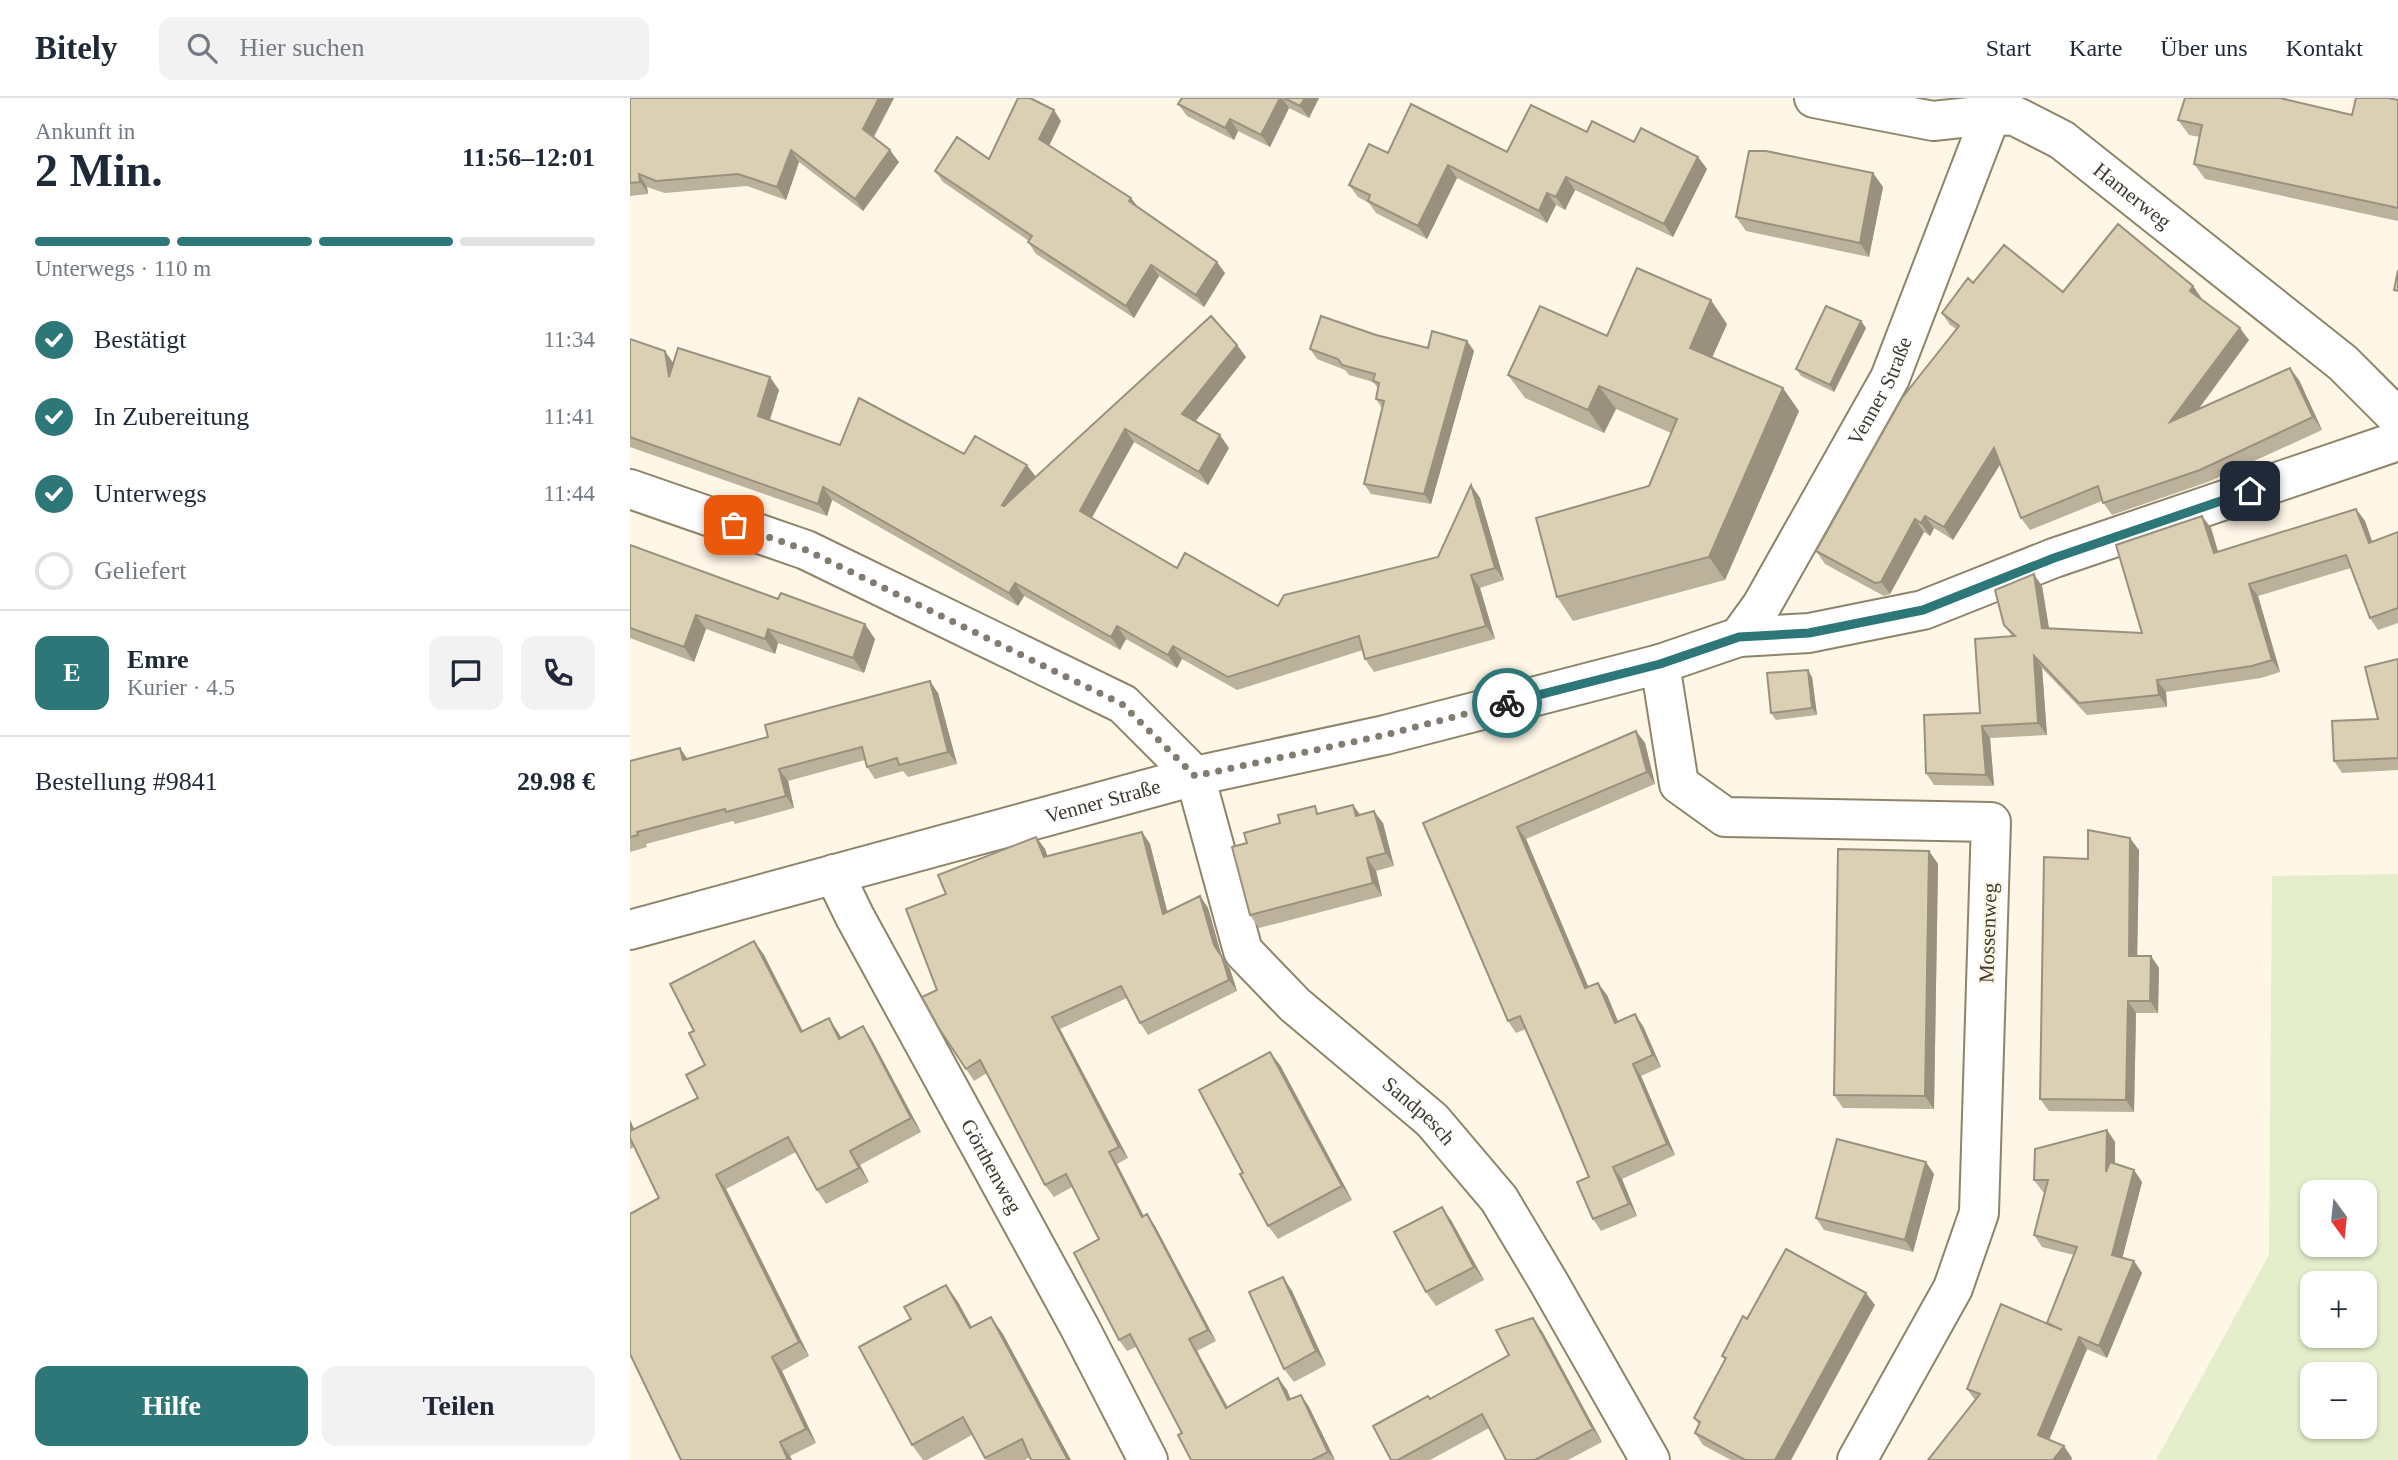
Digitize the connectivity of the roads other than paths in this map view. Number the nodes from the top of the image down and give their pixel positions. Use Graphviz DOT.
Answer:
graph roads {
  1 [pos="1814,98"];
  2 [pos="1988,114"];
  3 [pos="2398,418"];
  4 [pos="2398,440"];
  5 [pos="630,489"];
  6 [pos="1739,637"];
  7 [pos="1660,664"];
  8 [pos="1195,776"];
  9 [pos="834,874"];
  10 [pos="630,930"];
  11 [pos="1149,1460"];
  12 [pos="1650,1460"];
  13 [pos="1857,1460"];
  1 -- 2 [label="street, Hamerweg"];
  2 -- 3 [label="street, Hamerweg"];
  2 -- 6 [label="street, Venner Straße"];
  4 -- 6 [label="street, Venner Straße"];
  5 -- 8 [label="street"];
  6 -- 7 [label="street, Venner Straße"];
  7 -- 8 [label="street, Venner Straße"];
  7 -- 13 [label="street, Mossenweg"];
  8 -- 9 [label="street, Venner Straße"];
  8 -- 12 [label="street, Sandpesch"];
  9 -- 10 [label="street, Venner Straße"];
  9 -- 11 [label="street, Görthenweg"];
}
